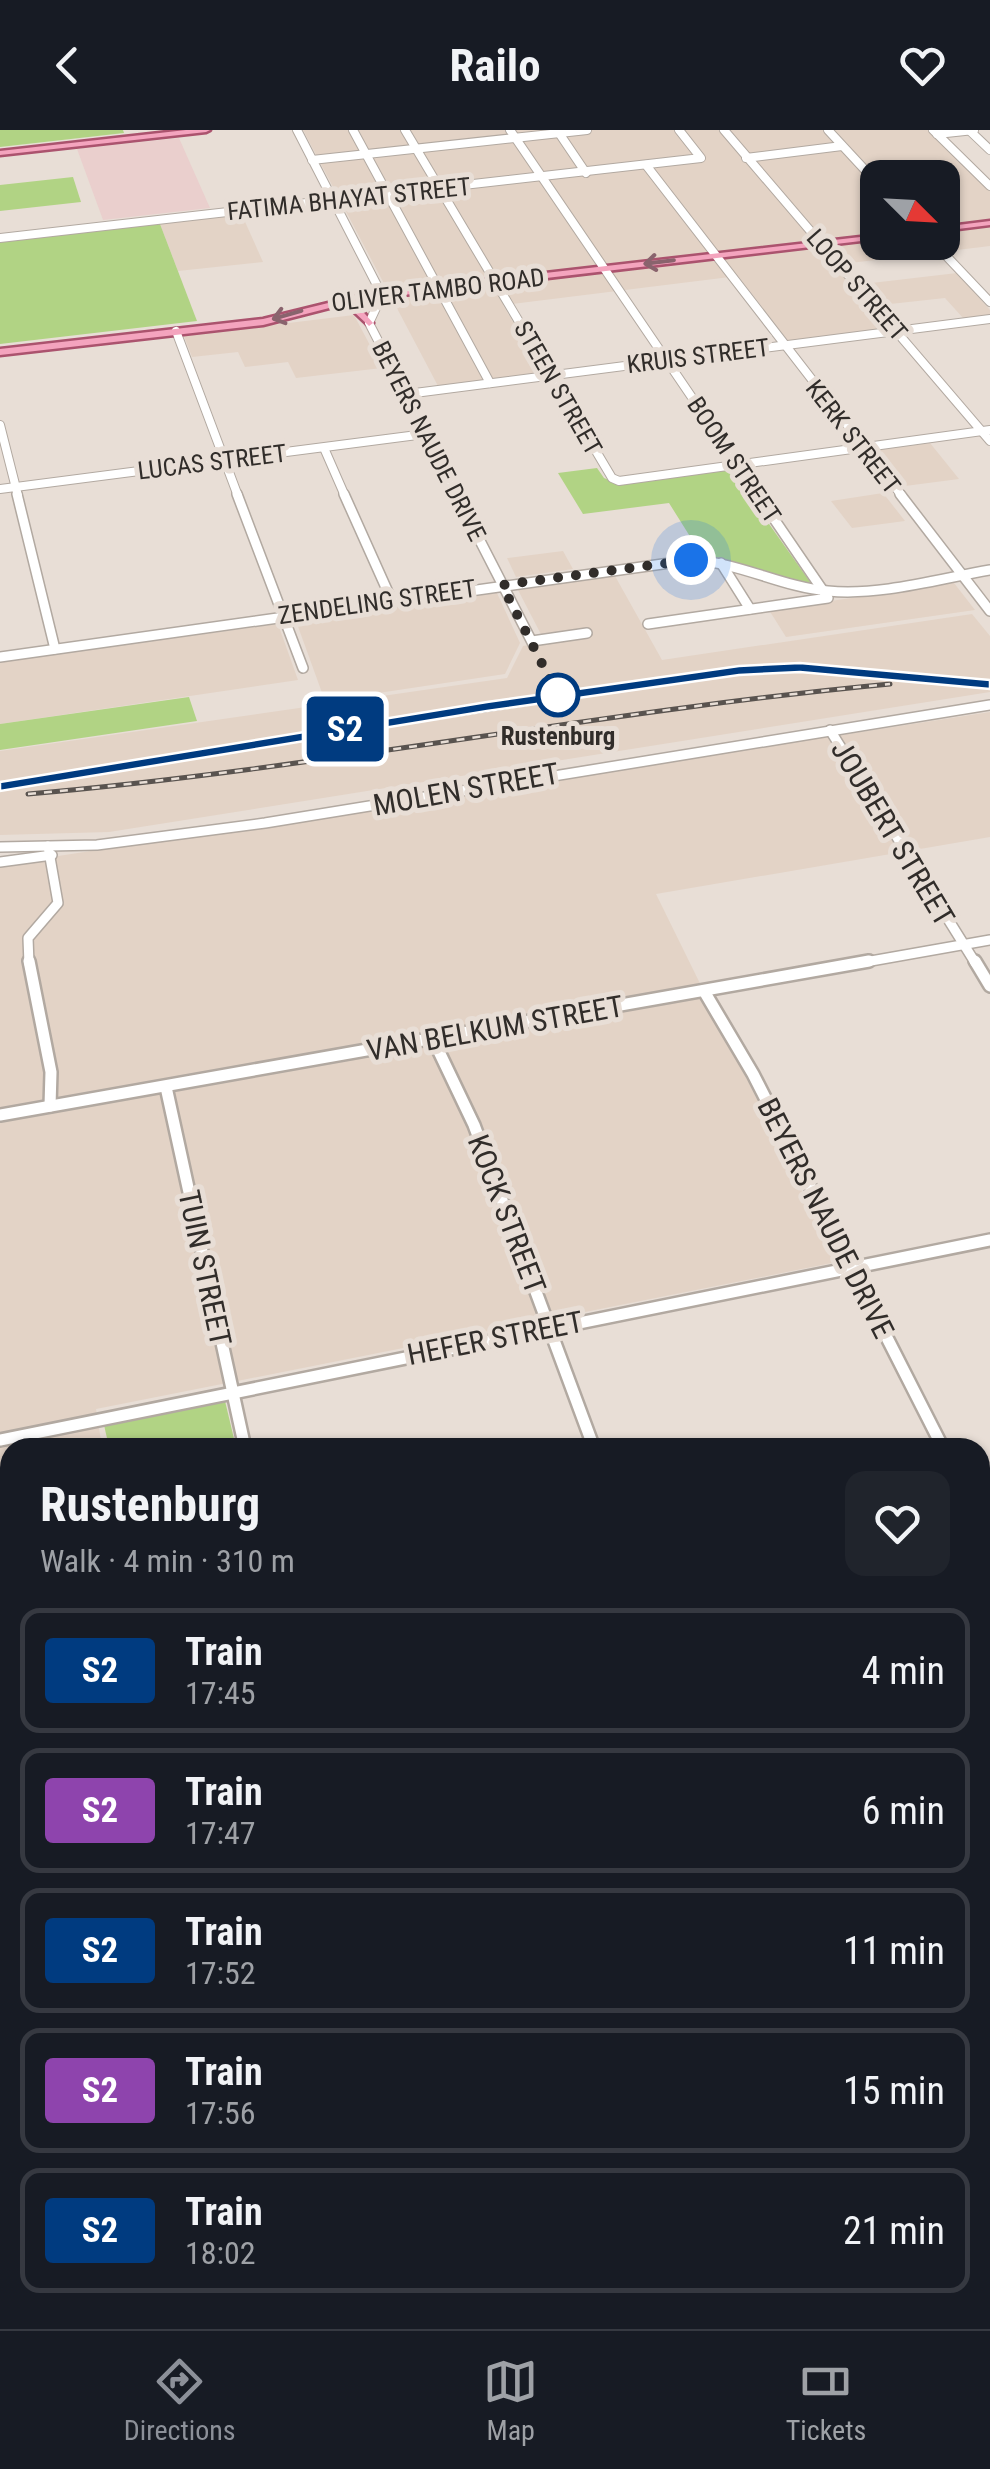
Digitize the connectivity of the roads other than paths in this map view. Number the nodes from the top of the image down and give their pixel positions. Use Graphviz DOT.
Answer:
graph roads {
  1 [pos="206,130"];
  2 [pos="297,130"];
  3 [pos="352,130"];
  4 [pos="405,130"];
  5 [pos="587,130"];
  6 [pos="680,130"];
  7 [pos="724,130"];
  8 [pos="828,130"];
  9 [pos="971,130"];
  10 [pos="935,132"];
  11 [pos="558,133"];
  12 [pos="137,134"];
  13 [pos="512,134"];
  14 [pos="842,146"];
  15 [pos="416,148"];
  16 [pos="990,150"];
  17 [pos="0,154"];
  18 [pos="366,154"];
  19 [pos="746,158"];
  20 [pos="312,160"];
  21 [pos="860,165"];
  22 [pos="646,166"];
  23 [pos="586,173"];
  24 [pos="542,178"];
  25 [pos="990,186"];
  26 [pos="441,189"];
  27 [pos="388,194"];
  28 [pos="334,201"];
  29 [pos="990,224"];
  30 [pos="960,227"];
  31 [pos="0,238"];
  32 [pos="860,239"];
  33 [pos="822,244"];
  34 [pos="716,256"];
  35 [pos="950,260"];
  36 [pos="603,270"];
  37 [pos="496,282"];
  38 [pos="441,288"];
  39 [pos="382,294"];
  40 [pos="990,302"];
  41 [pos="327,304"];
  42 [pos="990,319"];
  43 [pos="369,323"];
  44 [pos="176,331"];
  45 [pos="897,331"];
  46 [pos="784,346"];
  47 [pos="0,352"];
  48 [pos="666,360"];
  49 [pos="550,374"];
  50 [pos="490,383"];
  51 [pos="407,394"];
  52 [pos="0,425"];
  53 [pos="986,431"];
  54 [pos="425,434"];
  55 [pos="990,441"];
  56 [pos="324,448"];
  57 [pos="862,448"];
  58 [pos="225,460"];
  59 [pos="737,465"];
  60 [pos="16,487"];
  61 [pos="0,489"];
  62 [pos="720,563"];
  63 [pos="990,570"];
  64 [pos="960,575"];
  65 [pos="502,585"];
  66 [pos="824,591"];
  67 [pos="392,601"];
  68 [pos="750,609"];
  69 [pos="990,612"];
  70 [pos="285,615"];
  71 [pos="648,624"];
  72 [pos="587,633"];
  73 [pos="55,649"];
  74 [pos="0,656"];
  75 [pos="303,668"];
  76 [pos="990,705"];
  77 [pos="830,730"];
  78 [pos="0,847"];
  79 [pos="50,851"];
  80 [pos="0,862"];
  81 [pos="990,940"];
  82 [pos="961,946"];
  83 [pos="990,986"];
  84 [pos="704,991"];
  85 [pos="433,1039"];
  86 [pos="166,1087"];
  87 [pos="50,1106"];
  88 [pos="0,1115"];
  89 [pos="990,1240"];
  90 [pos="850,1268"];
  91 [pos="549,1326"];
  92 [pos="232,1392"];
  93 [pos="10,1438"];
  94 [pos="244,1438"];
  95 [pos="590,1438"];
  96 [pos="938,1438"];
  1 -- 12 [label="main road"];
  2 -- 20 [label="street, BEYERS NAUDE DRIVE"];
  3 -- 18 [label="street"];
  4 -- 15 [label="street, STEEN STREET"];
  5 -- 11 [label="street"];
  6 -- 22 [label="street, FATIMA BHAYAT STREET"];
  7 -- 19 [label="street, LOOP STREET"];
  8 -- 14 [label="street"];
  9 -- 10 [label="street"];
  9 -- 16 [label="street"];
  10 -- 25 [label="street"];
  11 -- 13 [label="street"];
  11 -- 23 [label="street"];
  12 -- 17 [label="main road"];
  13 -- 15 [label="street"];
  13 -- 24 [label="street, BOOM STREET"];
  14 -- 19 [label="street"];
  14 -- 21 [label="street"];
  15 -- 18 [label="street"];
  15 -- 26 [label="street, STEEN STREET"];
  18 -- 20 [label="street"];
  18 -- 27 [label="street"];
  19 -- 33 [label="street, LOOP STREET"];
  20 -- 28 [label="street, BEYERS NAUDE DRIVE"];
  22 -- 23 [label="street, FATIMA BHAYAT STREET"];
  22 -- 34 [label="street, KERK STREET"];
  23 -- 24 [label="street, FATIMA BHAYAT STREET"];
  24 -- 26 [label="street, FATIMA BHAYAT STREET"];
  24 -- 36 [label="street, BOOM STREET"];
  26 -- 27 [label="street, FATIMA BHAYAT STREET"];
  26 -- 37 [label="street, STEEN STREET"];
  27 -- 28 [label="street, FATIMA BHAYAT STREET"];
  27 -- 38 [label="street"];
  28 -- 31 [label="street, FATIMA BHAYAT STREET"];
  28 -- 39 [label="street, BEYERS NAUDE DRIVE"];
  29 -- 30 [label="main road"];
  32 -- 33 [label="main road, OLIVER TAMBO ROAD"];
  33 -- 34 [label="main road, OLIVER TAMBO ROAD"];
  33 -- 45 [label="street, LOOP STREET"];
  34 -- 36 [label="main road, OLIVER TAMBO ROAD, one-way"];
  34 -- 46 [label="street, KERK STREET"];
  35 -- 40 [label="street"];
  36 -- 37 [label="main road, OLIVER TAMBO ROAD"];
  36 -- 48 [label="street, BOOM STREET"];
  37 -- 38 [label="main road, OLIVER TAMBO ROAD"];
  37 -- 49 [label="street, STEEN STREET"];
  38 -- 39 [label="main road, OLIVER TAMBO ROAD"];
  38 -- 50 [label="street"];
  39 -- 41 [label="main road, OLIVER TAMBO ROAD"];
  39 -- 43 [label="street, BEYERS NAUDE DRIVE"];
  41 -- 43 [label="main road"];
  41 -- 44 [label="main road, OLIVER TAMBO ROAD, one-way"];
  42 -- 45 [label="street, KRUIS STREET"];
  43 -- 51 [label="street, BEYERS NAUDE DRIVE"];
  44 -- 47 [label="main road, OLIVER TAMBO ROAD"];
  44 -- 58 [label="street"];
  45 -- 46 [label="street, KRUIS STREET"];
  45 -- 53 [label="street, LOOP STREET"];
  46 -- 48 [label="street, KRUIS STREET"];
  46 -- 57 [label="street, KERK STREET"];
  48 -- 49 [label="street, KRUIS STREET"];
  48 -- 59 [label="street, BOOM STREET"];
  49 -- 50 [label="street, KRUIS STREET"];
  49 -- 59 [label="street, STEEN STREET"];
  50 -- 51 [label="street, KRUIS STREET"];
  51 -- 54 [label="street, BEYERS NAUDE DRIVE"];
  52 -- 60 [label="street"];
  53 -- 55 [label="street, LOOP STREET"];
  53 -- 57 [label="street"];
  54 -- 56 [label="street, LUCAS STREET"];
  54 -- 65 [label="street, BEYERS NAUDE DRIVE"];
  56 -- 58 [label="street, LUCAS STREET"];
  56 -- 67 [label="street"];
  57 -- 59 [label="street"];
  57 -- 64 [label="street, KERK STREET"];
  58 -- 60 [label="street, LUCAS STREET"];
  58 -- 70 [label="street"];
  59 -- 66 [label="street, BOOM STREET"];
  60 -- 61 [label="street, LUCAS STREET"];
  60 -- 73 [label="street"];
  62 -- 65 [label="street, ZENDELING STREET"];
  62 -- 66 [label="street, ZENDELING STREET"];
  62 -- 68 [label="street"];
  63 -- 64 [label="street, ZENDELING STREET"];
  64 -- 66 [label="street, ZENDELING STREET"];
  64 -- 69 [label="street, KERK STREET"];
  65 -- 67 [label="street, ZENDELING STREET"];
  65 -- 72 [label="street, BEYERS NAUDE DRIVE"];
  66 -- 68 [label="street"];
  67 -- 70 [label="street, ZENDELING STREET"];
  68 -- 71 [label="street"];
  70 -- 73 [label="street, ZENDELING STREET"];
  70 -- 75 [label="street"];
  73 -- 74 [label="street, ZENDELING STREET"];
  76 -- 77 [label="street, MOLEN STREET"];
  77 -- 79 [label="street, MOLEN STREET"];
  77 -- 82 [label="street, JOUBERT STREET"];
  78 -- 79 [label="street, MOLEN STREET"];
  79 -- 80 [label="street"];
  79 -- 87 [label="street"];
  81 -- 82 [label="street, VAN BELKUM STREET"];
  82 -- 83 [label="street, JOUBERT STREET"];
  82 -- 84 [label="street, VAN BELKUM STREET"];
  84 -- 85 [label="street, VAN BELKUM STREET"];
  84 -- 90 [label="street, BEYERS NAUDE DRIVE"];
  85 -- 86 [label="street, VAN BELKUM STREET"];
  85 -- 91 [label="street, KOCK STREET"];
  86 -- 87 [label="street, VAN BELKUM STREET"];
  86 -- 92 [label="street, TUIN STREET"];
  87 -- 88 [label="street, VAN BELKUM STREET"];
  89 -- 90 [label="street, HEFER STREET"];
  90 -- 91 [label="street, HEFER STREET"];
  90 -- 96 [label="street, BEYERS NAUDE DRIVE"];
  91 -- 92 [label="street, HEFER STREET"];
  91 -- 95 [label="street, KOCK STREET"];
  92 -- 93 [label="street, HEFER STREET"];
  92 -- 94 [label="street, TUIN STREET"];
}
